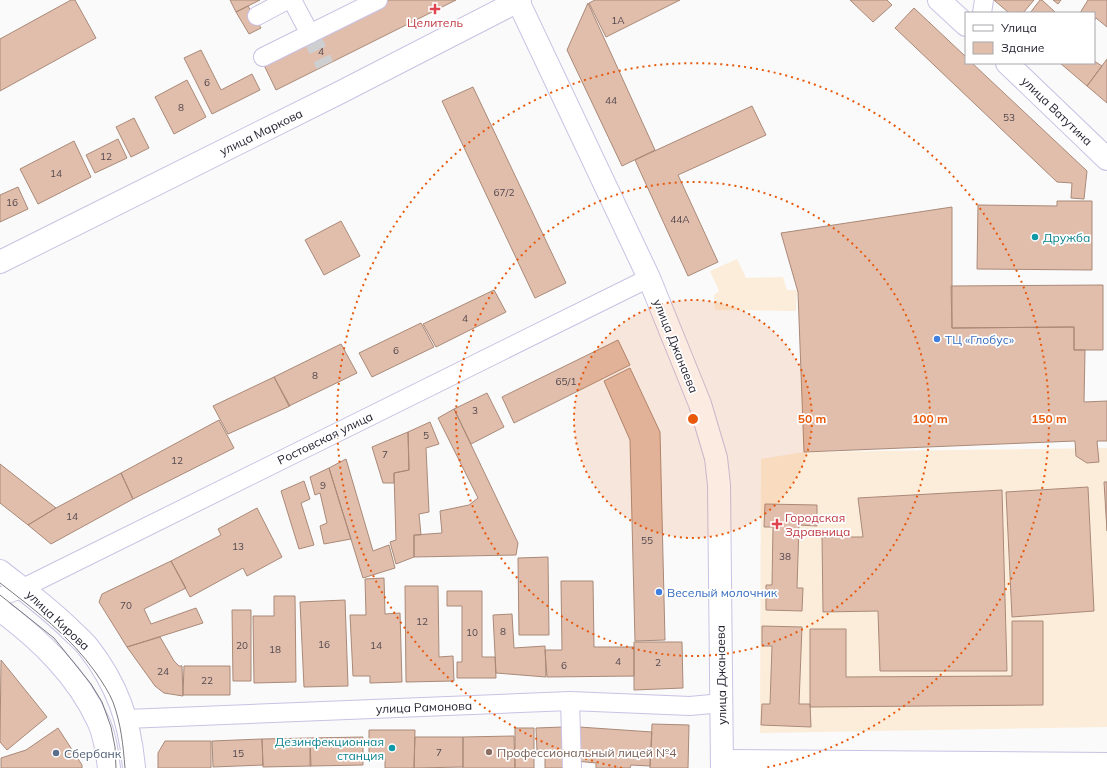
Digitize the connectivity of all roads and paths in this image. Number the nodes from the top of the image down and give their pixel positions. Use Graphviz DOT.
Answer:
graph roads {
  1 [pos="287,0"];
  2 [pos="292,0"];
  3 [pos="378,0"];
  4 [pos="519,0"];
  5 [pos="938,0"];
  6 [pos="984,0"];
  7 [pos="982,12"];
  8 [pos="257,16"];
  9 [pos="965,24"];
  10 [pos="310,34"];
  11 [pos="263,57"];
  12 [pos="1008,64"];
  13 [pos="1107,159"];
  14 [pos="0,262"];
  15 [pos="649,278"];
  16 [pos="0,571"];
  17 [pos="23,588"];
  18 [pos="0,597"];
  19 [pos="0,610"];
  20 [pos="570,701"];
  21 [pos="722,703"];
  22 [pos="126,719"];
  23 [pos="1107,762"];
  24 [pos="722,764"];
  25 [pos="109,768"];
  26 [pos="134,768"];
  27 [pos="572,768"];
  1 -- 8 [label="street"];
  2 -- 10 [label="street"];
  3 -- 10 [label="street"];
  4 -- 14 [label="main road, улица Маркова"];
  4 -- 15 [label="main road, улица Джанаева"];
  5 -- 9 [label="main road"];
  6 -- 7 [label="street"];
  10 -- 11 [label="street"];
  12 -- 13 [label="main road, улица Ватутина"];
  15 -- 17 [label="street, Ростовская улица"];
  15 -- 21 [label="main road, улица Джанаева"];
  16 -- 17 [label="main road, улица Кирова"];
  17 -- 18 [label="street, Ростовская улица"];
  17 -- 22 [label="main road, улица Кирова"];
  19 -- 25 [label="main road"];
  20 -- 21 [label="street, улица Рамонова"];
  20 -- 22 [label="street, улица Рамонова"];
  20 -- 27 [label="street"];
  21 -- 24 [label="main road, улица Джанаева"];
  22 -- 26 [label="main road, улица Кирова"];
  23 -- 24 [label="street"];
}
